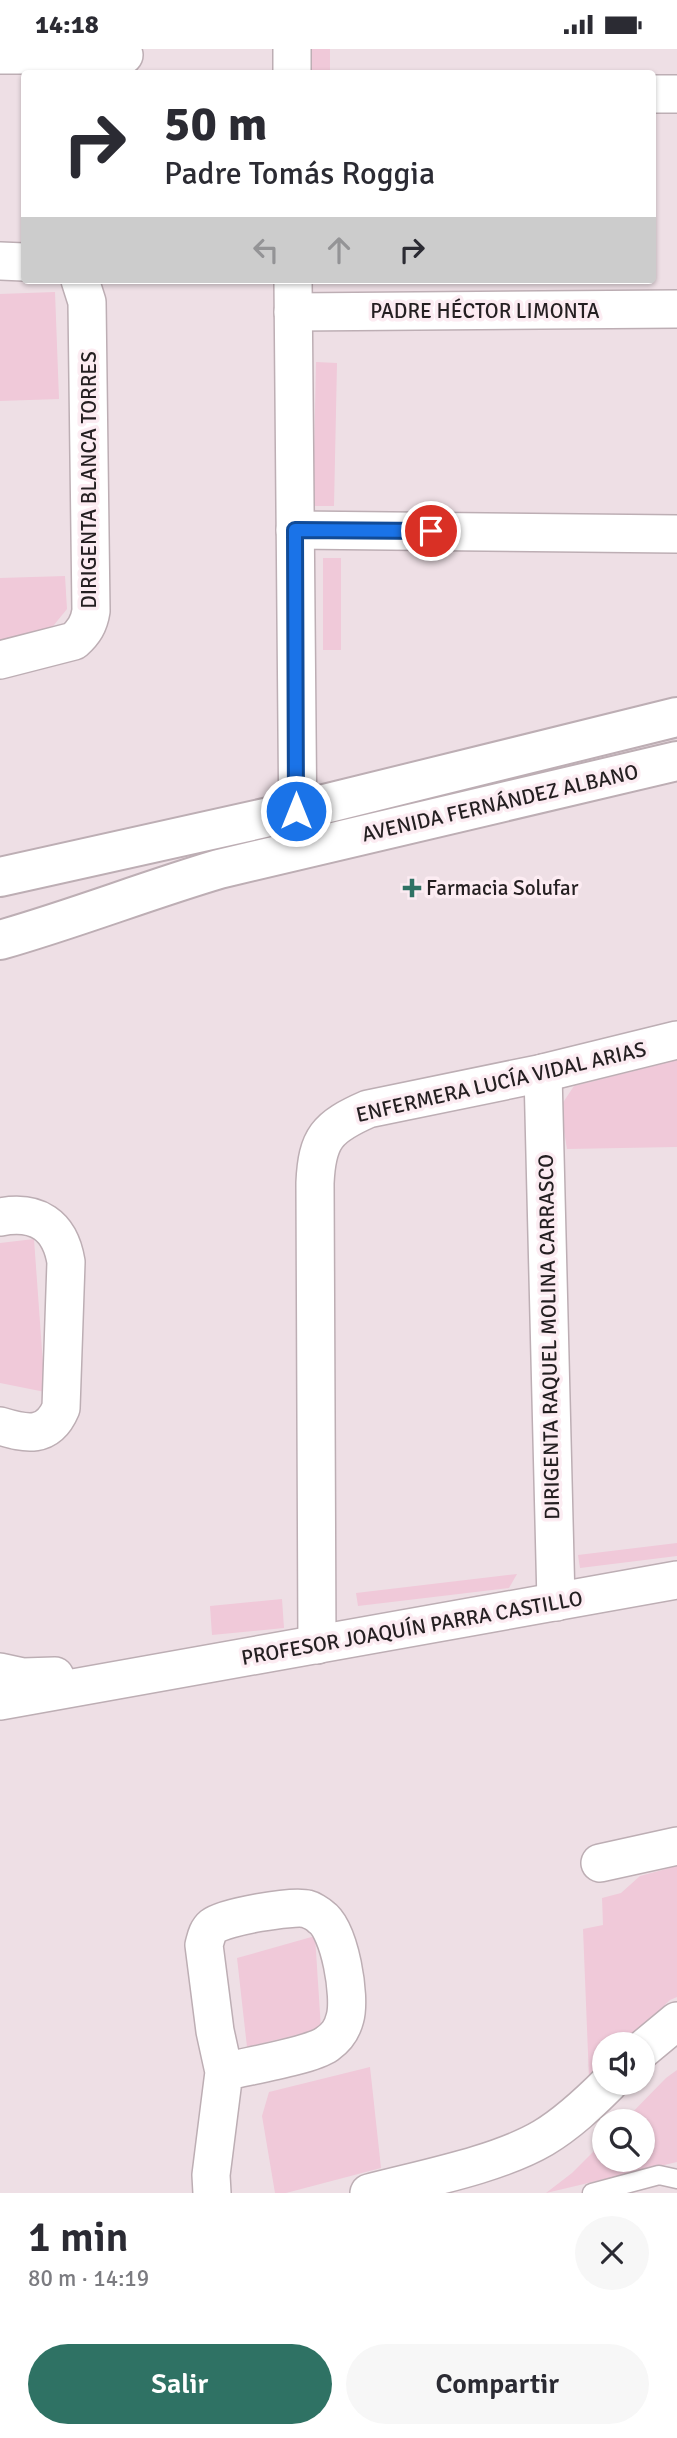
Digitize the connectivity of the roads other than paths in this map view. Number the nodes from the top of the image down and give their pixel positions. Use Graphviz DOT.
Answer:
graph roads {
  1 [pos="292,49"];
  2 [pos="80,52"];
  3 [pos="0,55"];
  4 [pos="124,55"];
  5 [pos="292,70"];
  6 [pos="677,94"];
  7 [pos="656,95"];
  8 [pos="0,261"];
  9 [pos="21,262"];
  10 [pos="81,284"];
  11 [pos="293,296"];
  12 [pos="677,309"];
  13 [pos="295,530"];
  14 [pos="677,534"];
  15 [pos="0,660"];
  16 [pos="677,717"];
  17 [pos="677,761"];
  18 [pos="296,811"];
  19 [pos="299,851"];
  20 [pos="0,877"];
  21 [pos="0,940"];
  22 [pos="677,1040"];
  23 [pos="543,1073"];
  24 [pos="0,1217"];
  25 [pos="0,1426"];
  26 [pos="677,1580"];
  27 [pos="556,1602"];
  28 [pos="317,1645"];
  29 [pos="0,1672"];
  30 [pos="147,1675"];
  31 [pos="0,1701"];
  32 [pos="677,1846"];
  33 [pos="600,1863"];
  34 [pos="677,2021"];
  35 [pos="655,2039"];
  36 [pos="224,2071"];
  37 [pos="596,2095"];
  38 [pos="677,2179"];
  39 [pos="212,2193"];
  40 [pos="369,2193"];
  41 [pos="592,2193"];
  1 -- 5 [label="street"];
  2 -- 3 [label="street"];
  2 -- 4 [label="street"];
  6 -- 7 [label="street"];
  8 -- 9 [label="street"];
  10 -- 15 [label="street, DIRIGENTA BLANCA TORRES"];
  11 -- 12 [label="street, PADRE HÉCTOR LIMONTA"];
  11 -- 13 [label="street"];
  13 -- 14 [label="street"];
  13 -- 18 [label="street"];
  16 -- 18 [label="street, AVENIDA FERNÁNDEZ ALBANO"];
  17 -- 19 [label="street, AVENIDA FERNÁNDEZ ALBANO"];
  18 -- 19 [label="street"];
  18 -- 20 [label="street, AVENIDA FERNÁNDEZ ALBANO"];
  19 -- 21 [label="street, AVENIDA FERNÁNDEZ ALBANO"];
  22 -- 23 [label="street, ENFERMERA LUCÍA VIDAL ARIAS"];
  23 -- 27 [label="street, DIRIGENTA RAQUEL MOLINA CARRASCO"];
  23 -- 28 [label="street, ENFERMERA LUCÍA VIDAL ARIAS"];
  24 -- 25 [label="street"];
  26 -- 27 [label="street, PROFESOR JOAQUÍN PARRA CASTILLO"];
  27 -- 28 [label="street, PROFESOR JOAQUÍN PARRA CASTILLO"];
  28 -- 30 [label="street, PROFESOR JOAQUÍN PARRA CASTILLO"];
  29 -- 30 [label="street, PROFESOR JOAQUÍN PARRA CASTILLO"];
  30 -- 31 [label="street, PROFESOR JOAQUÍN PARRA CASTILLO"];
  32 -- 33 [label="street"];
  34 -- 35 [label="street"];
  36 -- 36 [label="street"];
  36 -- 39 [label="street"];
  37 -- 40 [label="street"];
  38 -- 41 [label="lane"];
}
